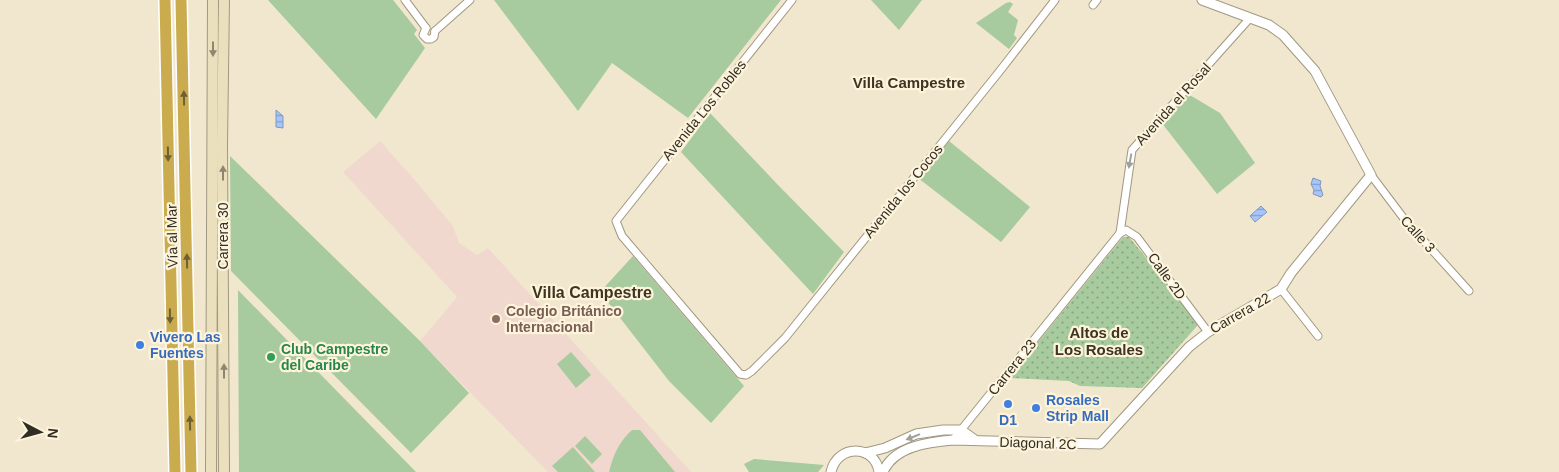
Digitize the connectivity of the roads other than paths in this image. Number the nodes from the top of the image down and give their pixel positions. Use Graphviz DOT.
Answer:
graph roads {
  1 [pos="165,0"];
  2 [pos="181,0"];
  3 [pos="213,0"];
  4 [pos="224,0"];
  5 [pos="405,0"];
  6 [pos="470,0"];
  7 [pos="792,0"];
  8 [pos="1055,0"];
  9 [pos="1202,0"];
  10 [pos="1250,18"];
  11 [pos="426,28"];
  12 [pos="434,34"];
  13 [pos="1371,176"];
  14 [pos="1120,233"];
  15 [pos="1281,289"];
  16 [pos="1469,290"];
  17 [pos="1208,332"];
  18 [pos="1318,336"];
  19 [pos="746,375"];
  20 [pos="960,430"];
  21 [pos="953,440"];
  22 [pos="976,440"];
  23 [pos="1100,444"];
  24 [pos="865,452"];
  25 [pos="175,472"];
  26 [pos="191,472"];
  27 [pos="211,472"];
  28 [pos="224,472"];
  29 [pos="831,472"];
  30 [pos="879,472"];
  31 [pos="883,472"];
  1 -- 25 [label="highway, Vía al Mar, one-way"];
  26 -- 2 [label="highway, Vía al Mar, one-way"];
  3 -- 27 [label="main road, Carrera 30, one-way"];
  28 -- 4 [label="main road, Carrera 30, one-way"];
  5 -- 11 [label="street"];
  6 -- 12 [label="street"];
  7 -- 19 [label="street, Avenida Los Robles"];
  8 -- 19 [label="street, Avenida los Cocos"];
  9 -- 10 [label="street"];
  10 -- 13 [label="street"];
  10 -- 14 [label="street, Avenida el Rosal, one-way"];
  11 -- 12 [label="street"];
  11 -- 12 [label="street"];
  13 -- 15 [label="street, Carrera 22"];
  13 -- 16 [label="street, Calle 3"];
  14 -- 17 [label="street, Calle 2D"];
  14 -- 20 [label="street, Carrera 23"];
  15 -- 17 [label="street, Carrera 22"];
  15 -- 18 [label="street"];
  17 -- 23 [label="street, Carrera 22"];
  20 -- 21 [label="street, Carrera 23"];
  20 -- 22 [label="street"];
  20 -- 24 [label="street, one-way"];
  21 -- 22 [label="street, Diagonal 2C"];
  21 -- 31 [label="street"];
  22 -- 23 [label="street, Diagonal 2C"];
  24 -- 29 [label="street"];
  24 -- 30 [label="street"];
}
